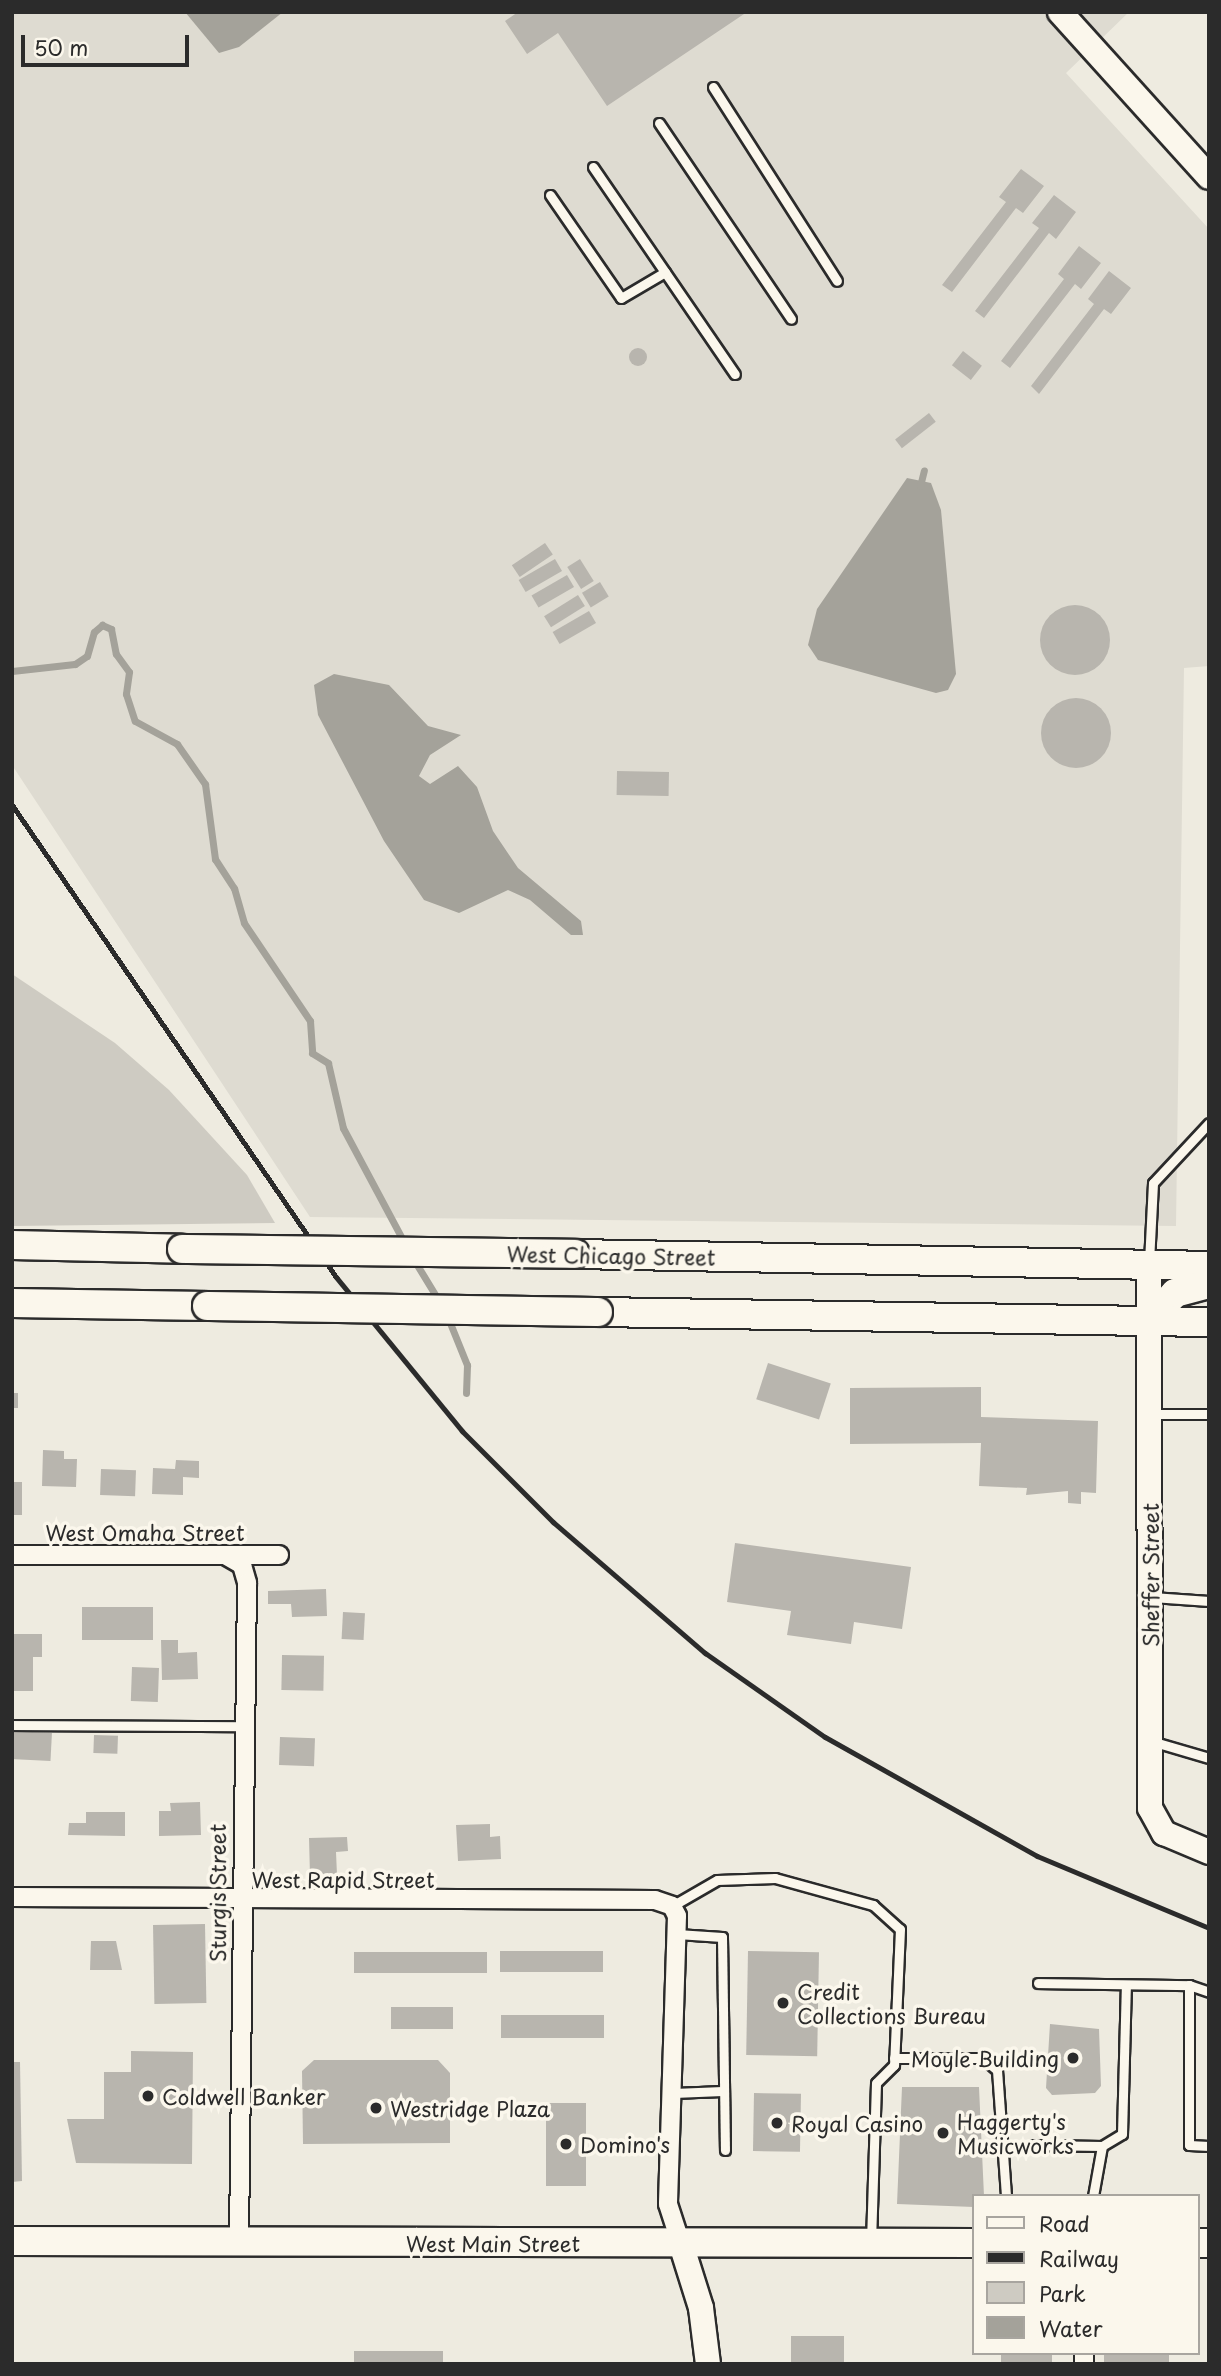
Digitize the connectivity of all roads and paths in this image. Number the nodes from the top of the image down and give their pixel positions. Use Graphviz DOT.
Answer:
graph roads {
  1 [pos="1060,12"];
  2 [pos="713,88"];
  3 [pos="659,123"];
  4 [pos="593,167"];
  5 [pos="1209,177"];
  6 [pos="550,195"];
  7 [pos="665,272"];
  8 [pos="837,281"];
  9 [pos="791,319"];
  10 [pos="735,374"];
  11 [pos="1209,1123"];
  12 [pos="12,1245"];
  13 [pos="1149,1264"];
  14 [pos="1209,1266"];
  15 [pos="1209,1284"];
  16 [pos="12,1303"];
  17 [pos="1149,1321"];
  18 [pos="1209,1322"];
  19 [pos="1149,1414"];
  20 [pos="1209,1414"];
  21 [pos="12,1555"];
  22 [pos="225,1555"];
  23 [pos="279,1555"];
  24 [pos="1150,1597"];
  25 [pos="1209,1601"];
  26 [pos="12,1725"];
  27 [pos="241,1726"];
  28 [pos="1149,1740"];
  29 [pos="1209,1758"];
  30 [pos="1209,1853"];
  31 [pos="12,1897"];
  32 [pos="240,1902"];
  33 [pos="672,1906"];
  34 [pos="677,1934"];
  35 [pos="1038,1983"];
  36 [pos="1126,1984"];
  37 [pos="1189,1985"];
  38 [pos="1209,1992"];
  39 [pos="894,2058"];
  40 [pos="724,2091"];
  41 [pos="672,2093"];
  42 [pos="1033,2145"];
  43 [pos="1102,2146"];
  44 [pos="1209,2146"];
  45 [pos="725,2150"];
  46 [pos="1006,2194"];
  47 [pos="1093,2194"];
  48 [pos="12,2241"];
  49 [pos="239,2241"];
  50 [pos="871,2243"];
  51 [pos="972,2243"];
  52 [pos="681,2244"];
  53 [pos="708,2364"];
  1 -- 5 [label="street"];
  2 -- 8 [label="lane"];
  3 -- 9 [label="lane"];
  4 -- 7 [label="lane"];
  6 -- 7 [label="lane"];
  7 -- 10 [label="lane"];
  11 -- 13 [label="lane"];
  12 -- 13 [label="main road, West Chicago Street, bridge"];
  13 -- 14 [label="main road, West Chicago Street"];
  13 -- 17 [label="street, Sheffer Street"];
  15 -- 17 [label="main road"];
  16 -- 17 [label="main road, bridge"];
  17 -- 18 [label="main road"];
  17 -- 19 [label="street, Sheffer Street"];
  19 -- 20 [label="lane"];
  19 -- 24 [label="street, Sheffer Street"];
  21 -- 22 [label="street, West Omaha Street"];
  22 -- 23 [label="street, West Omaha Street"];
  22 -- 27 [label="street, Sturgis Street"];
  24 -- 25 [label="lane"];
  24 -- 28 [label="street, Sheffer Street"];
  26 -- 27 [label="lane"];
  27 -- 32 [label="street, Sturgis Street"];
  28 -- 29 [label="lane"];
  28 -- 30 [label="street, Sheffer Street"];
  31 -- 32 [label="street, West Rapid Street"];
  32 -- 33 [label="street, West Rapid Street"];
  32 -- 49 [label="street, Sturgis Street"];
  33 -- 34 [label="street"];
  33 -- 39 [label="lane"];
  34 -- 40 [label="lane"];
  34 -- 41 [label="street"];
  35 -- 36 [label="lane"];
  36 -- 37 [label="lane"];
  36 -- 43 [label="lane"];
  37 -- 38 [label="lane"];
  37 -- 44 [label="lane"];
  39 -- 46 [label="lane"];
  39 -- 50 [label="lane"];
  40 -- 41 [label="lane"];
  40 -- 45 [label="lane"];
  41 -- 52 [label="street"];
  42 -- 43 [label="lane"];
  43 -- 47 [label="lane"];
  48 -- 49 [label="main road, West Main Street"];
  49 -- 52 [label="main road, West Main Street"];
  50 -- 51 [label="main road, West Main Street"];
  50 -- 52 [label="main road, West Main Street"];
  52 -- 53 [label="street"];
}
